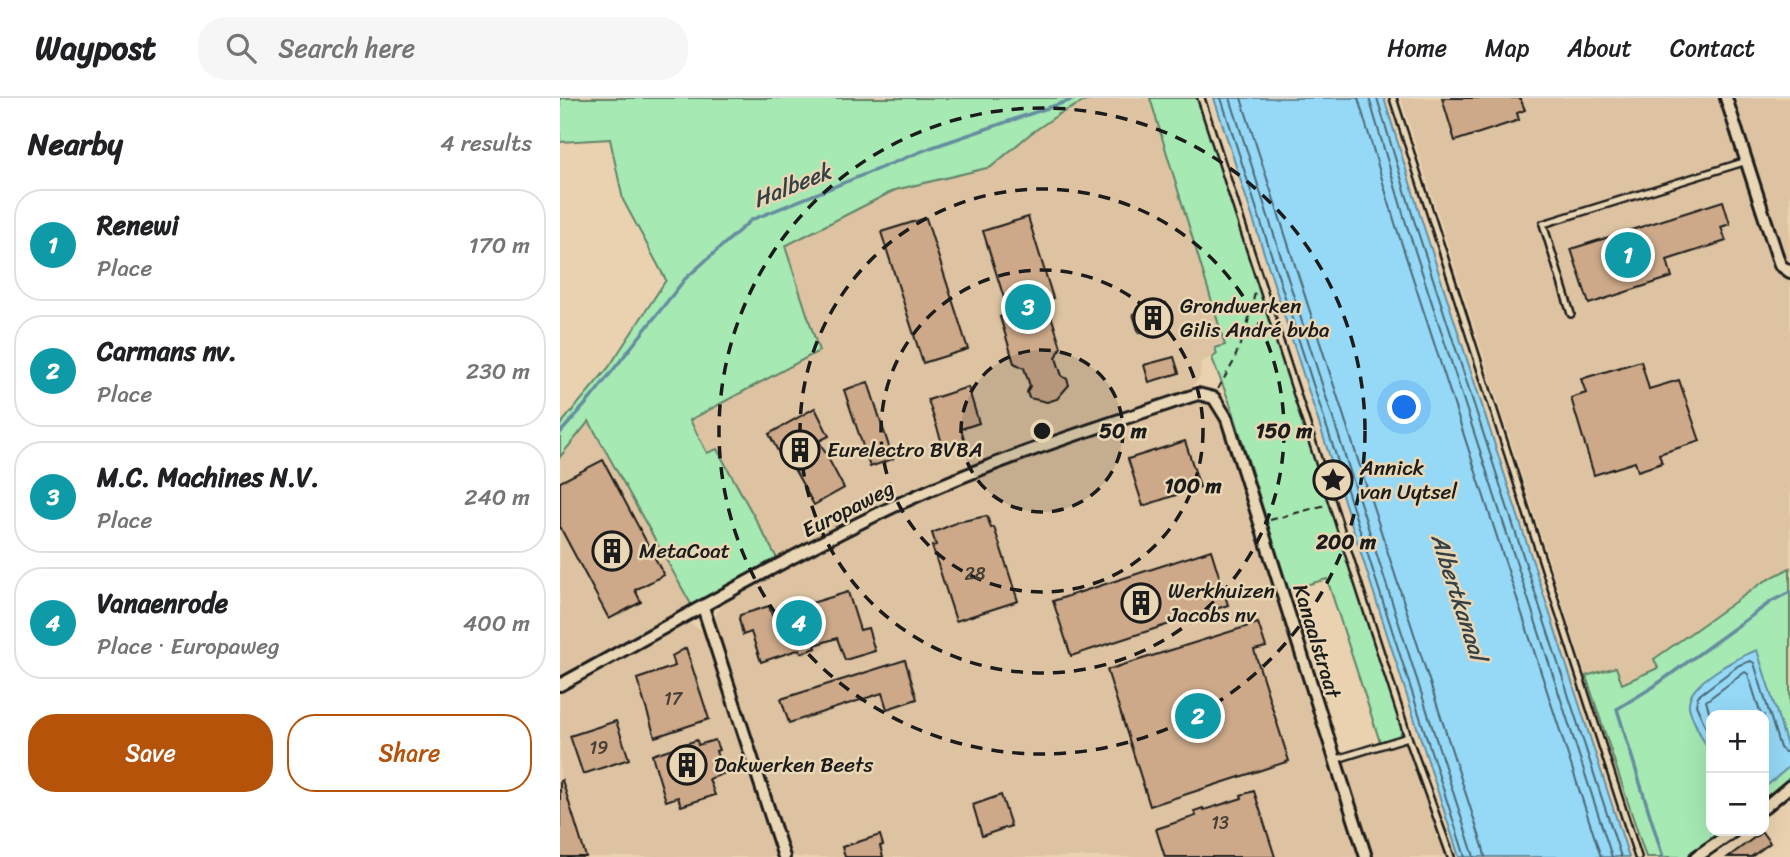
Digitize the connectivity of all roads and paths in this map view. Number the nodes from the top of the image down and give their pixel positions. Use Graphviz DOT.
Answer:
graph roads {
  1 [pos="1201,98"];
  2 [pos="1392,98"];
  3 [pos="1726,98"];
  4 [pos="1746,161"];
  5 [pos="1790,272"];
  6 [pos="1260,275"];
  7 [pos="1571,314"];
  8 [pos="1214,398"];
  9 [pos="1333,503"];
  10 [pos="1259,524"];
  11 [pos="703,607"];
  12 [pos="560,684"];
  13 [pos="1408,737"];
  14 [pos="1334,761"];
  15 [pos="1790,786"];
  16 [pos="1769,803"];
  17 [pos="1727,836"];
  18 [pos="784,857"];
  19 [pos="1366,857"];
  20 [pos="1451,857"];
  21 [pos="1637,857"];
  22 [pos="1696,857"];
  1 -- 6 [label="lane"];
  2 -- 21 [label="lane"];
  3 -- 4 [label="street"];
  4 -- 5 [label="street"];
  4 -- 7 [label="lane"];
  6 -- 8 [label="path"];
  6 -- 9 [label="lane"];
  8 -- 10 [label="street, Kanaalstraat"];
  8 -- 11 [label="street, Europaweg"];
  9 -- 10 [label="path"];
  9 -- 13 [label="lane"];
  10 -- 14 [label="street, Kanaalstraat"];
  11 -- 12 [label="street, Europaweg"];
  11 -- 18 [label="street"];
  13 -- 14 [label="lane"];
  13 -- 20 [label="lane"];
  14 -- 19 [label="street, Kanaalstraat"];
  15 -- 16 [label="street"];
  17 -- 22 [label="street"];
}
